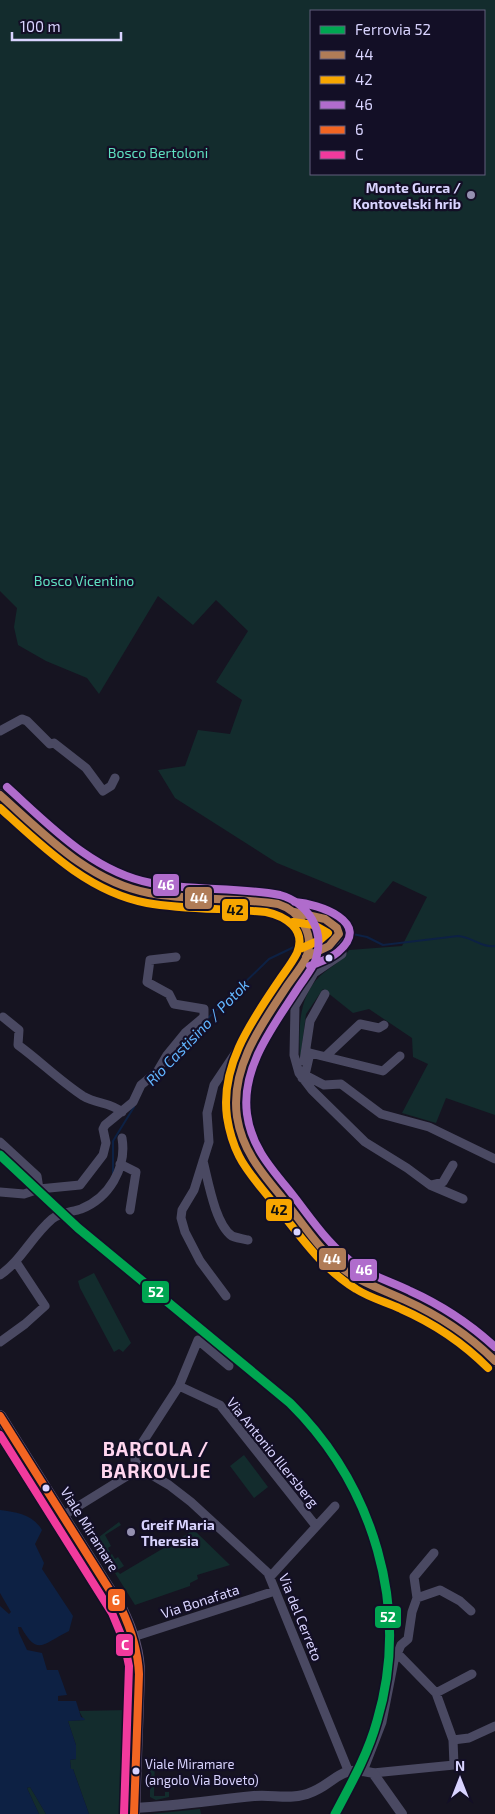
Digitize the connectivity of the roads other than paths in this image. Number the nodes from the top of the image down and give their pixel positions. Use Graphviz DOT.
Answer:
graph roads {
  1 [pos="0,731"];
  2 [pos="115,778"];
  3 [pos="0,796"];
  4 [pos="294,912"];
  5 [pos="337,937"];
  6 [pos="176,957"];
  7 [pos="306,957"];
  8 [pos="325,994"];
  9 [pos="271,1013"];
  10 [pos="3,1018"];
  11 [pos="384,1025"];
  12 [pos="326,1056"];
  13 [pos="400,1056"];
  14 [pos="302,1075"];
  15 [pos="122,1112"];
  16 [pos="122,1138"];
  17 [pos="0,1142"];
  18 [pos="495,1159"];
  19 [pos="204,1161"];
  20 [pos="120,1164"];
  21 [pos="453,1165"];
  22 [pos="430,1185"];
  23 [pos="39,1189"];
  24 [pos="0,1192"];
  25 [pos="462,1199"];
  26 [pos="130,1210"];
  27 [pos="248,1240"];
  28 [pos="16,1262"];
  29 [pos="0,1276"];
  30 [pos="226,1296"];
  31 [pos="0,1342"];
  32 [pos="495,1361"];
  33 [pos="229,1366"];
  34 [pos="179,1386"];
  35 [pos="0,1416"];
  36 [pos="15,1438"];
  37 [pos="0,1440"];
  38 [pos="140,1468"];
  39 [pos="335,1506"];
  40 [pos="64,1515"];
  41 [pos="316,1526"];
  42 [pos="434,1553"];
  43 [pos="270,1577"];
  44 [pos="275,1590"];
  45 [pos="417,1598"];
  46 [pos="471,1611"];
  47 [pos="133,1637"];
  48 [pos="397,1652"];
  49 [pos="472,1674"];
  50 [pos="436,1693"];
  51 [pos="495,1726"];
  52 [pos="453,1740"];
  53 [pos="348,1770"];
  54 [pos="368,1772"];
  55 [pos="134,1811"];
  56 [pos="402,1814"];
  1 -- 2 [label="street"];
  3 -- 4 [label="main road"];
  4 -- 5 [label="street"];
  4 -- 7 [label="main road"];
  5 -- 7 [label="street"];
  5 -- 14 [label="street"];
  6 -- 15 [label="street"];
  7 -- 9 [label="main road"];
  8 -- 14 [label="street"];
  9 -- 19 [label="street"];
  9 -- 32 [label="main road"];
  10 -- 15 [label="street"];
  11 -- 12 [label="street"];
  12 -- 13 [label="street"];
  12 -- 14 [label="street"];
  14 -- 18 [label="street"];
  14 -- 22 [label="street"];
  15 -- 23 [label="street"];
  16 -- 20 [label="street"];
  17 -- 23 [label="street"];
  19 -- 27 [label="street"];
  19 -- 30 [label="street"];
  20 -- 26 [label="street"];
  20 -- 28 [label="street"];
  21 -- 22 [label="street"];
  22 -- 25 [label="street"];
  23 -- 24 [label="street"];
  28 -- 29 [label="street"];
  28 -- 31 [label="street"];
  33 -- 34 [label="street"];
  34 -- 38 [label="street"];
  34 -- 41 [label="street, Via Antonio Illersberg"];
  35 -- 36 [label="main road, Viale Miramare"];
  36 -- 37 [label="street"];
  36 -- 40 [label="main road, Viale Miramare"];
  38 -- 40 [label="street"];
  38 -- 43 [label="street, Via del Cerreto"];
  39 -- 41 [label="street"];
  40 -- 47 [label="main road, Viale Miramare"];
  41 -- 43 [label="street"];
  42 -- 45 [label="street"];
  43 -- 44 [label="street, Via del Cerreto"];
  44 -- 47 [label="street, Via Bonafata"];
  44 -- 53 [label="street, Via del Cerreto"];
  45 -- 46 [label="street"];
  45 -- 48 [label="street"];
  47 -- 55 [label="main road, Viale Miramare"];
  48 -- 50 [label="street"];
  48 -- 54 [label="street"];
  49 -- 50 [label="street"];
  50 -- 52 [label="street"];
  51 -- 52 [label="street"];
  52 -- 54 [label="street"];
  53 -- 54 [label="street"];
  53 -- 55 [label="street"];
  54 -- 56 [label="street"];
}
